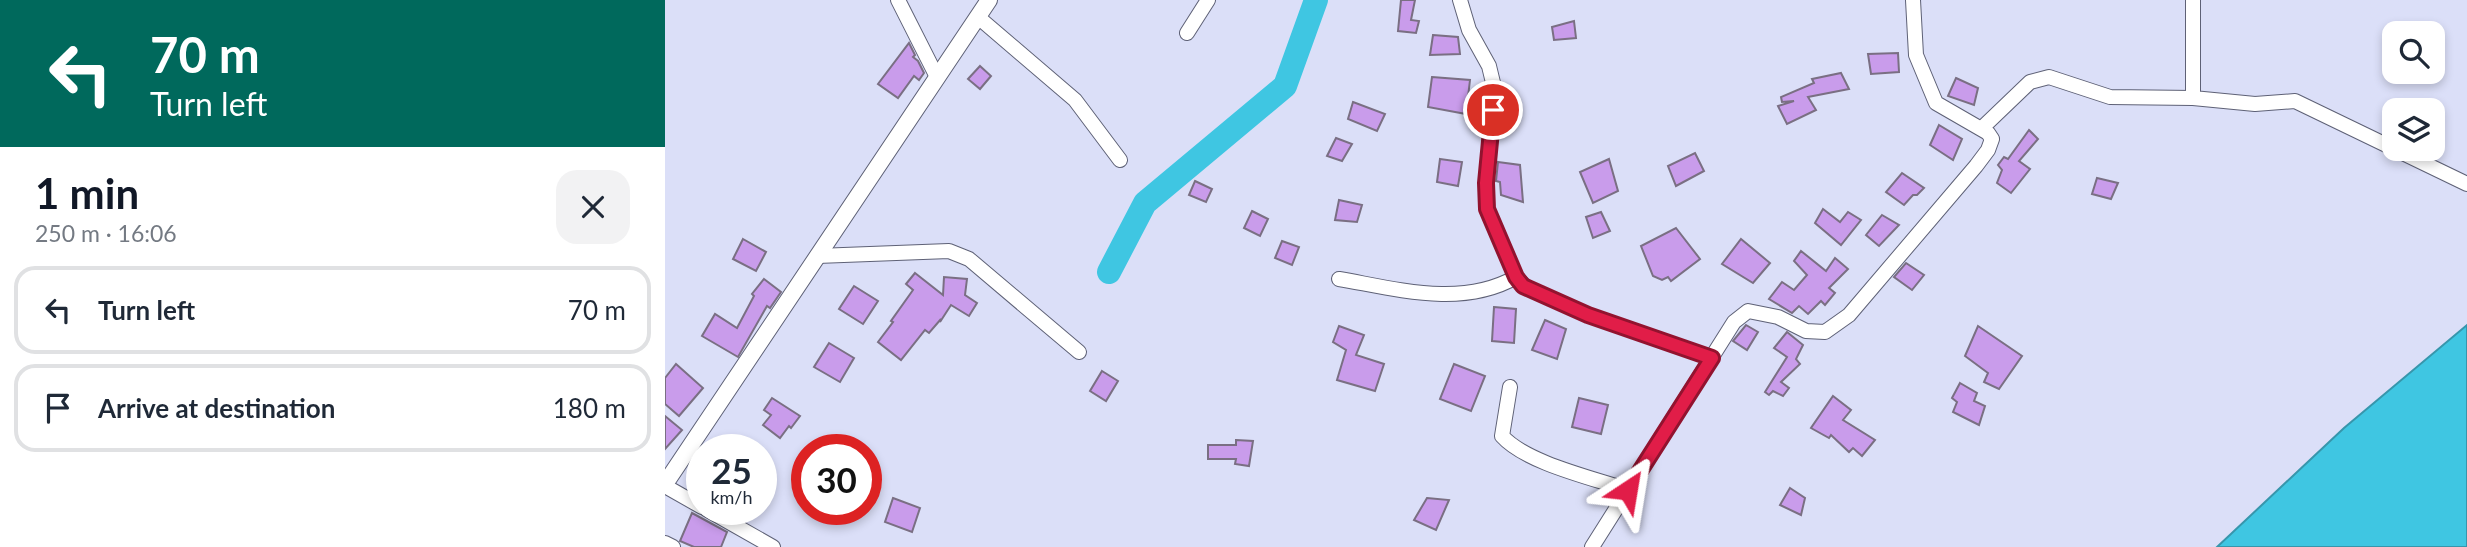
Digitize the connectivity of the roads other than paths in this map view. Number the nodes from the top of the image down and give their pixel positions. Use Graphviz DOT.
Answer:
graph roads {
  1 [pos="898,0"];
  2 [pos="989,0"];
  3 [pos="1208,0"];
  4 [pos="1460,0"];
  5 [pos="1913,0"];
  6 [pos="2193,0"];
  7 [pos="978,16"];
  8 [pos="1187,33"];
  9 [pos="937,77"];
  10 [pos="2193,98"];
  11 [pos="1982,128"];
  12 [pos="1119,160"];
  13 [pos="2467,184"];
  14 [pos="817,256"];
  15 [pos="1516,277"];
  16 [pos="1339,279"];
  17 [pos="1079,352"];
  18 [pos="1712,358"];
  19 [pos="1510,387"];
  20 [pos="665,485"];
  21 [pos="1628,490"];
  22 [pos="686,497"];
  23 [pos="734,525"];
  24 [pos="665,543"];
  25 [pos="673,547"];
  26 [pos="773,547"];
  27 [pos="1592,547"];
  1 -- 9 [label="street"];
  2 -- 7 [label="street"];
  3 -- 8 [label="street"];
  4 -- 15 [label="street"];
  5 -- 11 [label="street"];
  6 -- 10 [label="street"];
  7 -- 9 [label="street"];
  7 -- 12 [label="street"];
  9 -- 14 [label="street"];
  10 -- 11 [label="street"];
  10 -- 13 [label="street"];
  11 -- 18 [label="street"];
  14 -- 17 [label="street"];
  14 -- 20 [label="street"];
  15 -- 16 [label="street"];
  15 -- 18 [label="street"];
  18 -- 21 [label="street"];
  19 -- 21 [label="street"];
  20 -- 22 [label="street"];
  21 -- 27 [label="street"];
  23 -- 26 [label="street"];
  24 -- 25 [label="street"];
}
